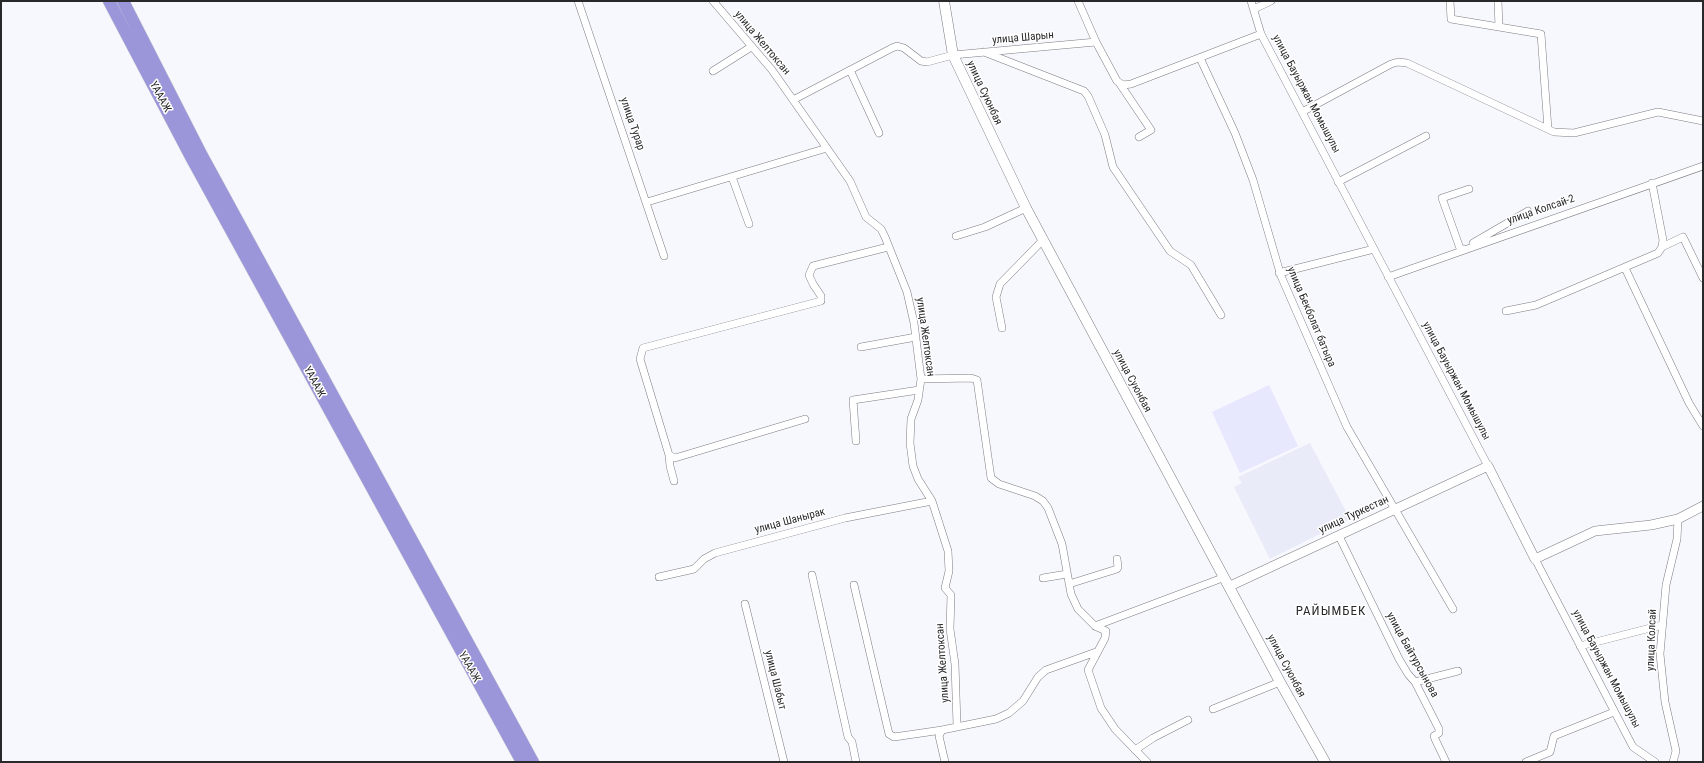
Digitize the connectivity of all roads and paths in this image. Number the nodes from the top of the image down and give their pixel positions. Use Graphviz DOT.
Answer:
graph roads {
  1 [pos="109,1"];
  2 [pos="123,1"];
  3 [pos="578,1"];
  4 [pos="713,1"];
  5 [pos="944,1"];
  6 [pos="1078,1"];
  7 [pos="1252,1"];
  8 [pos="1271,1"];
  9 [pos="1450,1"];
  10 [pos="1498,1"];
  11 [pos="1254,9"];
  12 [pos="1499,27"];
  13 [pos="1261,34"];
  14 [pos="1096,42"];
  15 [pos="751,47"];
  16 [pos="984,52"];
  17 [pos="953,55"];
  18 [pos="1200,58"];
  19 [pos="850,70"];
  20 [pos="712,71"];
  21 [pos="1120,84"];
  22 [pos="793,100"];
  23 [pos="1302,112"];
  24 [pos="1703,121"];
  25 [pos="1548,129"];
  26 [pos="879,133"];
  27 [pos="1426,136"];
  28 [pos="1139,137"];
  29 [pos="827,148"];
  30 [pos="1703,166"];
  31 [pos="732,177"];
  32 [pos="1338,182"];
  33 [pos="1652,183"];
  34 [pos="1469,189"];
  35 [pos="647,202"];
  36 [pos="1026,208"];
  37 [pos="1528,211"];
  38 [pos="749,224"];
  39 [pos="956,236"];
  40 [pos="1042,241"];
  41 [pos="888,247"];
  42 [pos="1662,247"];
  43 [pos="1374,249"];
  44 [pos="1462,251"];
  45 [pos="664,256"];
  46 [pos="1625,268"];
  47 [pos="1280,272"];
  48 [pos="1388,277"];
  49 [pos="1703,278"];
  50 [pos="1506,311"];
  51 [pos="1221,315"];
  52 [pos="1002,328"];
  53 [pos="916,337"];
  54 [pos="861,347"];
  55 [pos="921,379"];
  56 [pos="919,390"];
  57 [pos="806,419"];
  58 [pos="1703,426"];
  59 [pos="856,441"];
  60 [pos="669,455"];
  61 [pos="1488,466"];
  62 [pos="674,481"];
  63 [pos="932,501"];
  64 [pos="1703,506"];
  65 [pos="1396,509"];
  66 [pos="1678,519"];
  67 [pos="1339,536"];
  68 [pos="1117,559"];
  69 [pos="1535,559"];
  70 [pos="1067,574"];
  71 [pos="812,575"];
  72 [pos="659,577"];
  73 [pos="1043,578"];
  74 [pos="1228,582"];
  75 [pos="1069,584"];
  76 [pos="854,585"];
  77 [pos="746,604"];
  78 [pos="1453,609"];
  79 [pos="1662,625"];
  80 [pos="1095,626"];
  81 [pos="1580,646"];
  82 [pos="1096,652"];
  83 [pos="1458,671"];
  84 [pos="1280,682"];
  85 [pos="1415,682"];
  86 [pos="1214,709"];
  87 [pos="1614,712"];
  88 [pos="1188,720"];
  89 [pos="957,726"];
  90 [pos="942,730"];
  91 [pos="1135,750"];
  92 [pos="1531,761"];
  93 [pos="522,762"];
  94 [pos="533,762"];
  95 [pos="784,762"];
  96 [pos="856,762"];
  97 [pos="945,762"];
  98 [pos="1147,762"];
  99 [pos="1325,762"];
  100 [pos="1446,762"];
  101 [pos="1655,762"];
  102 [pos="1673,762"];
  1 -- 93 [label="highway, ҮАААЖ"];
  2 -- 94 [label="highway, ҮАААЖ"];
  3 -- 35 [label="street, улица Турар"];
  4 -- 15 [label="street, улица Желтоксан"];
  5 -- 17 [label="main road, улица Суюнбая"];
  6 -- 14 [label="street"];
  7 -- 11 [label="street, улица Бауыржан Момышулы"];
  8 -- 11 [label="street"];
  9 -- 12 [label="street"];
  10 -- 12 [label="street"];
  11 -- 13 [label="street, улица Бауыржан Момышулы"];
  12 -- 25 [label="street"];
  13 -- 18 [label="street"];
  13 -- 23 [label="street, улица Бауыржан Момышулы"];
  14 -- 16 [label="street, улица Шарын"];
  14 -- 21 [label="street"];
  15 -- 20 [label="street"];
  15 -- 22 [label="street, улица Желтоксан"];
  16 -- 17 [label="street, улица Шарын"];
  16 -- 51 [label="street"];
  17 -- 19 [label="street, улица Шарын"];
  17 -- 36 [label="main road, улица Суюнбая"];
  18 -- 21 [label="street"];
  18 -- 47 [label="street, улица Бекболат батыра"];
  19 -- 22 [label="street"];
  19 -- 26 [label="street"];
  21 -- 28 [label="street"];
  22 -- 29 [label="street, улица Желтоксан"];
  23 -- 25 [label="street"];
  23 -- 32 [label="street, улица Бауыржан Момышулы"];
  24 -- 25 [label="street"];
  27 -- 32 [label="street"];
  29 -- 31 [label="street"];
  29 -- 41 [label="street, улица Желтоксан"];
  30 -- 33 [label="street, улица Колсай-2"];
  31 -- 35 [label="street"];
  31 -- 38 [label="street"];
  32 -- 43 [label="street, улица Бауыржан Момышулы"];
  33 -- 42 [label="street"];
  33 -- 44 [label="street, улица Колсай-2"];
  34 -- 44 [label="street"];
  35 -- 45 [label="street, улица Турар"];
  36 -- 39 [label="street"];
  36 -- 40 [label="main road, улица Суюнбая"];
  37 -- 44 [label="street"];
  40 -- 52 [label="street"];
  40 -- 74 [label="main road, улица Суюнбая"];
  41 -- 53 [label="street, улица Желтоксан"];
  41 -- 60 [label="street"];
  42 -- 46 [label="street"];
  42 -- 49 [label="street"];
  43 -- 47 [label="street"];
  43 -- 48 [label="street, улица Бауыржан Момышулы"];
  44 -- 48 [label="street, улица Колсай-2"];
  46 -- 50 [label="street"];
  46 -- 58 [label="street"];
  47 -- 65 [label="street, улица Бекболат батыра"];
  48 -- 61 [label="street, улица Бауыржан Момышулы"];
  53 -- 54 [label="street"];
  53 -- 55 [label="street, улица Желтоксан"];
  55 -- 56 [label="street, улица Желтоксан"];
  55 -- 70 [label="street"];
  56 -- 59 [label="street"];
  56 -- 63 [label="street, улица Желтоксан"];
  57 -- 60 [label="street"];
  60 -- 62 [label="street"];
  61 -- 65 [label="street, улица Туркестан"];
  61 -- 69 [label="street, улица Бауыржан Момышулы"];
  63 -- 72 [label="street, улица Шанырак"];
  63 -- 89 [label="street, улица Желтоксан"];
  64 -- 66 [label="street"];
  65 -- 67 [label="street, улица Туркестан"];
  65 -- 78 [label="street, улица Бекболат батыра"];
  66 -- 69 [label="street"];
  66 -- 79 [label="street, улица Колсай"];
  67 -- 74 [label="street, улица Туркестан"];
  67 -- 85 [label="street, улица Байтурсынова"];
  68 -- 75 [label="street"];
  69 -- 81 [label="street, улица Бауыржан Момышулы"];
  70 -- 73 [label="street"];
  70 -- 75 [label="street"];
  71 -- 96 [label="street"];
  74 -- 80 [label="street, улица Туркестан"];
  74 -- 84 [label="main road, улица Суюнбая"];
  75 -- 80 [label="street"];
  76 -- 90 [label="street"];
  77 -- 95 [label="street, улица Шабыт"];
  79 -- 81 [label="street"];
  79 -- 102 [label="street, улица Колсай"];
  80 -- 82 [label="street"];
  81 -- 87 [label="street, улица Бауыржан Момышулы"];
  82 -- 89 [label="street"];
  82 -- 91 [label="street"];
  83 -- 85 [label="street"];
  84 -- 86 [label="street"];
  84 -- 99 [label="main road, улица Суюнбая"];
  85 -- 100 [label="street, улица Байтурсынова"];
  87 -- 92 [label="street"];
  87 -- 101 [label="street, улица Бауыржан Момышулы"];
  88 -- 91 [label="street"];
  89 -- 90 [label="street"];
  90 -- 97 [label="street"];
  91 -- 98 [label="street"];
}
